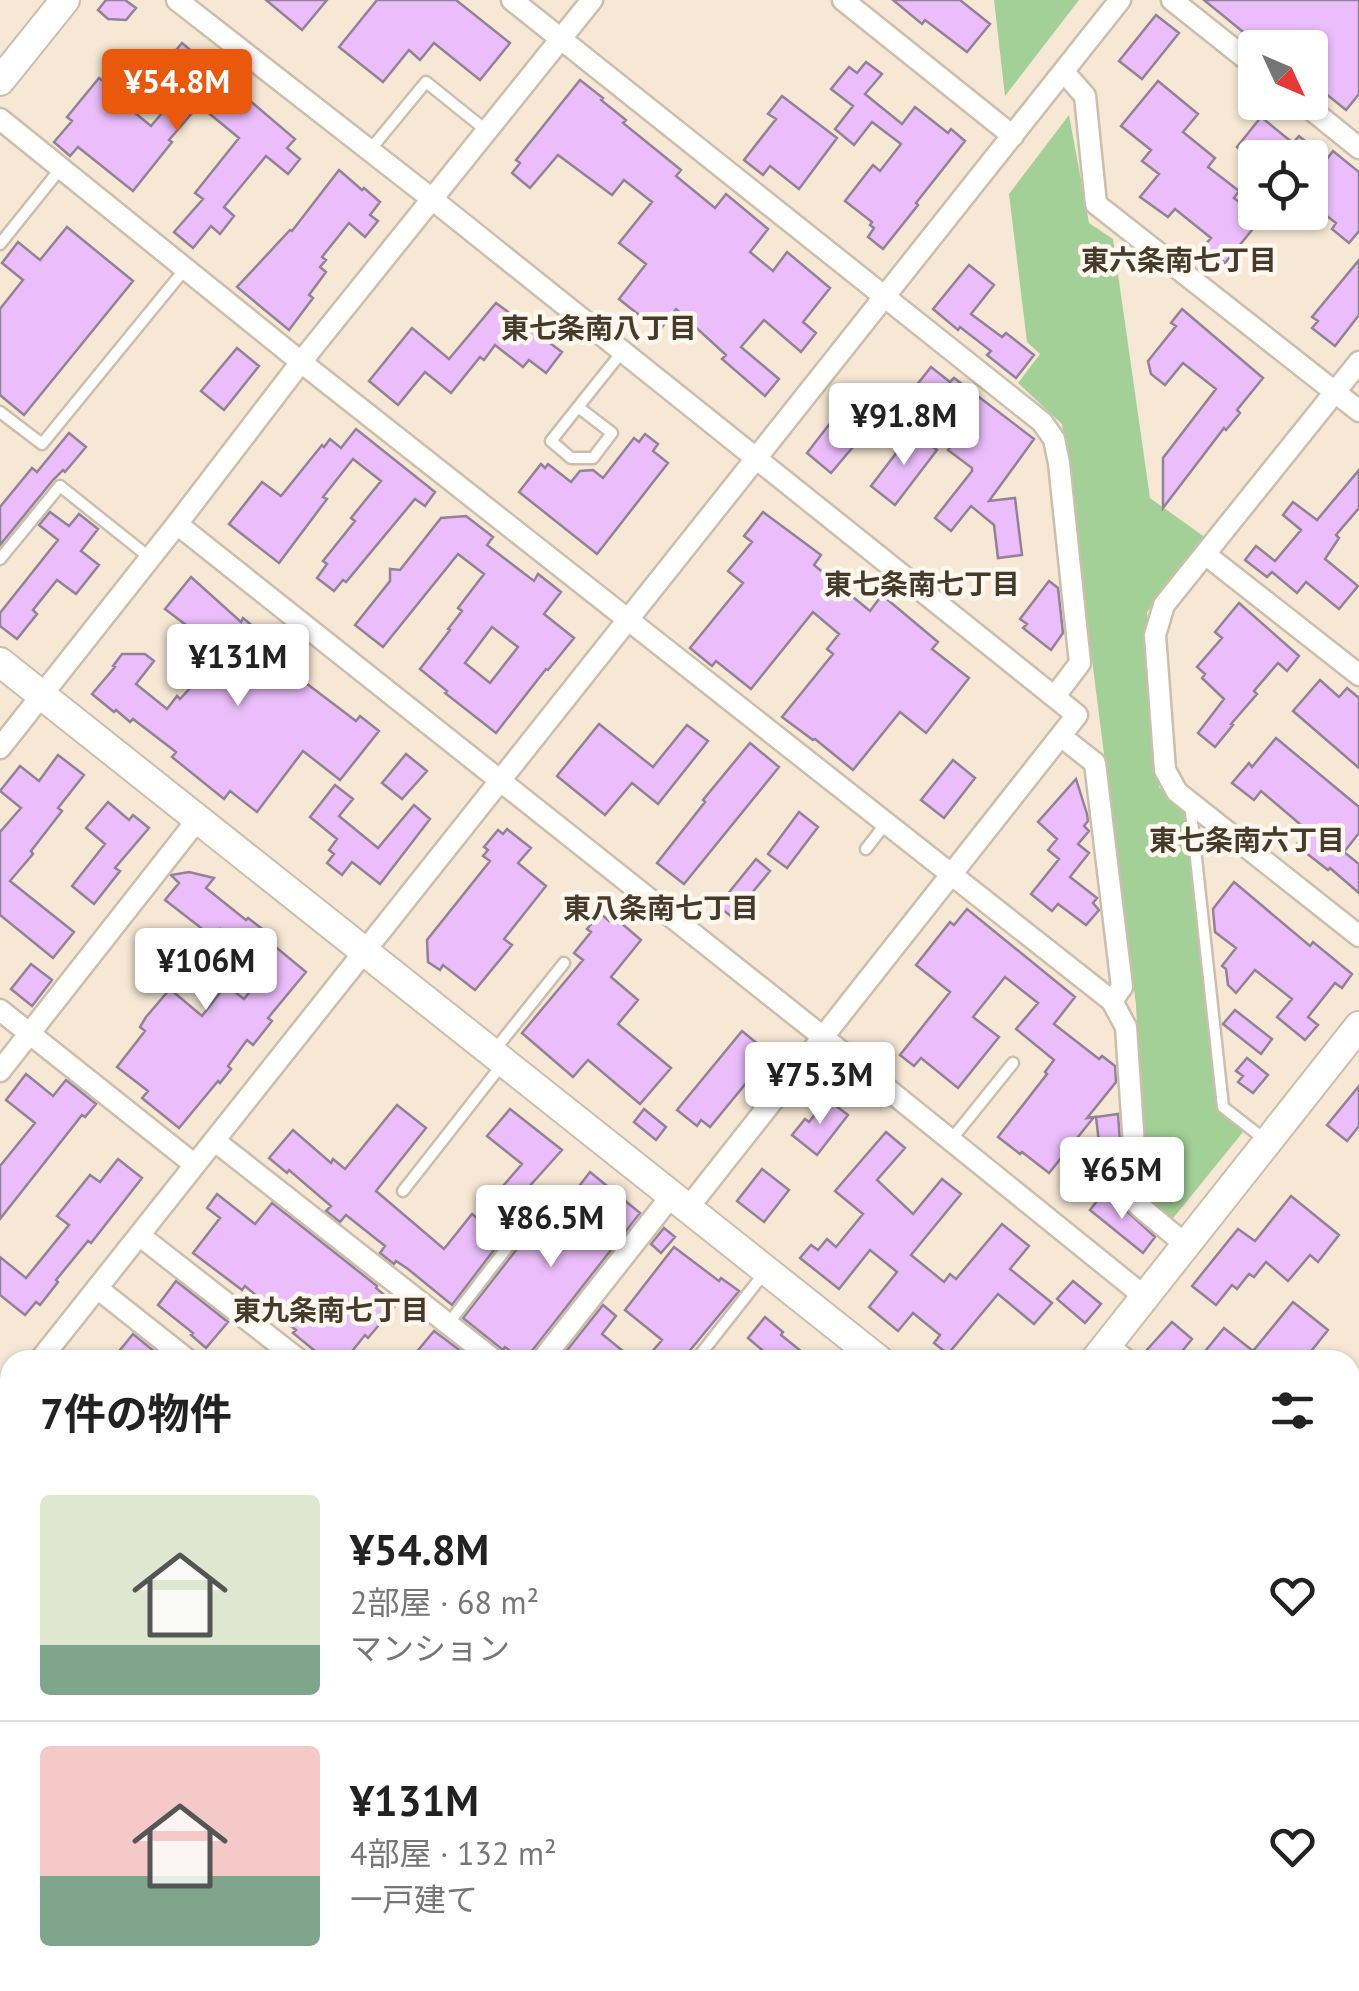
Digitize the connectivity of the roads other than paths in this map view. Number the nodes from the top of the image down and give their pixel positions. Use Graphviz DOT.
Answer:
graph roads {
  1 [pos="65,0"];
  2 [pos="177,0"];
  3 [pos="512,0"];
  4 [pos="592,0"];
  5 [pos="1120,0"];
  6 [pos="1172,0"];
  7 [pos="857,4"];
  8 [pos="561,39"];
  9 [pos="1238,52"];
  10 [pos="1064,72"];
  11 [pos="0,81"];
  12 [pos="0,119"];
  13 [pos="1328,120"];
  14 [pos="486,131"];
  15 [pos="1013,136"];
  16 [pos="1355,138"];
  17 [pos="370,150"];
  18 [pos="61,168"];
  19 [pos="432,198"];
  20 [pos="0,244"];
  21 [pos="185,269"];
  22 [pos="886,296"];
  23 [pos="622,352"];
  24 [pos="301,362"];
  25 [pos="1359,362"];
  26 [pos="1336,392"];
  27 [pos="578,407"];
  28 [pos="1359,410"];
  29 [pos="0,412"];
  30 [pos="756,459"];
  31 [pos="177,524"];
  32 [pos="1206,554"];
  33 [pos="150,558"];
  34 [pos="0,560"];
  35 [pos="628,620"];
  36 [pos="0,662"];
  37 [pos="1359,675"];
  38 [pos="41,696"];
  39 [pos="1055,696"];
  40 [pos="1062,737"];
  41 [pos="0,748"];
  42 [pos="500,780"];
  43 [pos="1190,802"];
  44 [pos="198,819"];
  45 [pos="886,823"];
  46 [pos="866,849"];
  47 [pos="953,876"];
  48 [pos="1359,936"];
  49 [pos="366,952"];
  50 [pos="564,963"];
  51 [pos="1112,1001"];
  52 [pos="0,1010"];
  53 [pos="1357,1032"];
  54 [pos="30,1034"];
  55 [pos="823,1037"];
  56 [pos="498,1057"];
  57 [pos="1013,1063"];
  58 [pos="0,1071"];
  59 [pos="215,1140"];
  60 [pos="951,1140"];
  61 [pos="1268,1142"];
  62 [pos="195,1165"];
  63 [pos="402,1191"];
  64 [pos="680,1202"];
  65 [pos="526,1223"];
  66 [pos="139,1235"];
  67 [pos="1186,1244"];
  68 [pos="766,1272"];
  69 [pos="97,1288"];
  70 [pos="1145,1296"];
  71 [pos="448,1324"];
  72 [pos="48,1350"];
  73 [pos="175,1350"];
  74 [pos="286,1350"];
  75 [pos="481,1350"];
  76 [pos="551,1350"];
  77 [pos="704,1350"];
  78 [pos="866,1350"];
  79 [pos="1103,1350"];
  1 -- 11 [label="street"];
  2 -- 17 [label="street"];
  3 -- 8 [label="street"];
  4 -- 8 [label="street"];
  5 -- 10 [label="street"];
  6 -- 9 [label="street"];
  7 -- 15 [label="street"];
  8 -- 14 [label="street"];
  8 -- 22 [label="street"];
  10 -- 15 [label="street"];
  10 -- 26 [label="street"];
  12 -- 18 [label="street"];
  13 -- 16 [label="street"];
  14 -- 17 [label="lane"];
  14 -- 19 [label="street"];
  15 -- 22 [label="street"];
  17 -- 19 [label="street"];
  18 -- 20 [label="lane"];
  18 -- 21 [label="street"];
  19 -- 23 [label="street"];
  19 -- 24 [label="street"];
  21 -- 24 [label="street"];
  21 -- 29 [label="lane"];
  22 -- 30 [label="street"];
  22 -- 39 [label="street"];
  23 -- 27 [label="lane"];
  23 -- 30 [label="street"];
  24 -- 31 [label="street"];
  24 -- 35 [label="street"];
  25 -- 26 [label="street"];
  26 -- 28 [label="street"];
  26 -- 32 [label="street"];
  27 -- 27 [label="lane"];
  30 -- 35 [label="street"];
  30 -- 39 [label="street"];
  31 -- 33 [label="street"];
  31 -- 42 [label="street"];
  32 -- 37 [label="street"];
  32 -- 43 [label="street"];
  33 -- 34 [label="lane"];
  33 -- 38 [label="street"];
  35 -- 42 [label="street"];
  35 -- 45 [label="street"];
  36 -- 38 [label="street"];
  38 -- 41 [label="street"];
  38 -- 44 [label="street"];
  39 -- 40 [label="street"];
  40 -- 47 [label="street"];
  40 -- 51 [label="street"];
  42 -- 49 [label="street"];
  42 -- 55 [label="street"];
  43 -- 48 [label="street"];
  43 -- 61 [label="lane"];
  44 -- 49 [label="street"];
  44 -- 54 [label="street"];
  45 -- 46 [label="lane"];
  45 -- 47 [label="street"];
  47 -- 51 [label="street"];
  47 -- 55 [label="street"];
  49 -- 56 [label="street"];
  49 -- 59 [label="street"];
  50 -- 56 [label="lane"];
  51 -- 67 [label="street"];
  52 -- 54 [label="street"];
  53 -- 61 [label="street"];
  54 -- 58 [label="street"];
  54 -- 62 [label="street"];
  55 -- 60 [label="street"];
  55 -- 64 [label="street"];
  56 -- 63 [label="lane"];
  56 -- 64 [label="street"];
  57 -- 60 [label="lane"];
  59 -- 62 [label="street"];
  59 -- 71 [label="street"];
  60 -- 70 [label="street"];
  61 -- 67 [label="street"];
  62 -- 66 [label="street"];
  64 -- 68 [label="street"];
  64 -- 76 [label="street"];
  65 -- 71 [label="lane"];
  66 -- 69 [label="street"];
  66 -- 74 [label="street"];
  67 -- 70 [label="street"];
  68 -- 77 [label="lane"];
  68 -- 78 [label="street"];
  69 -- 72 [label="street"];
  69 -- 73 [label="street"];
  70 -- 79 [label="street"];
  71 -- 75 [label="street"];
}
